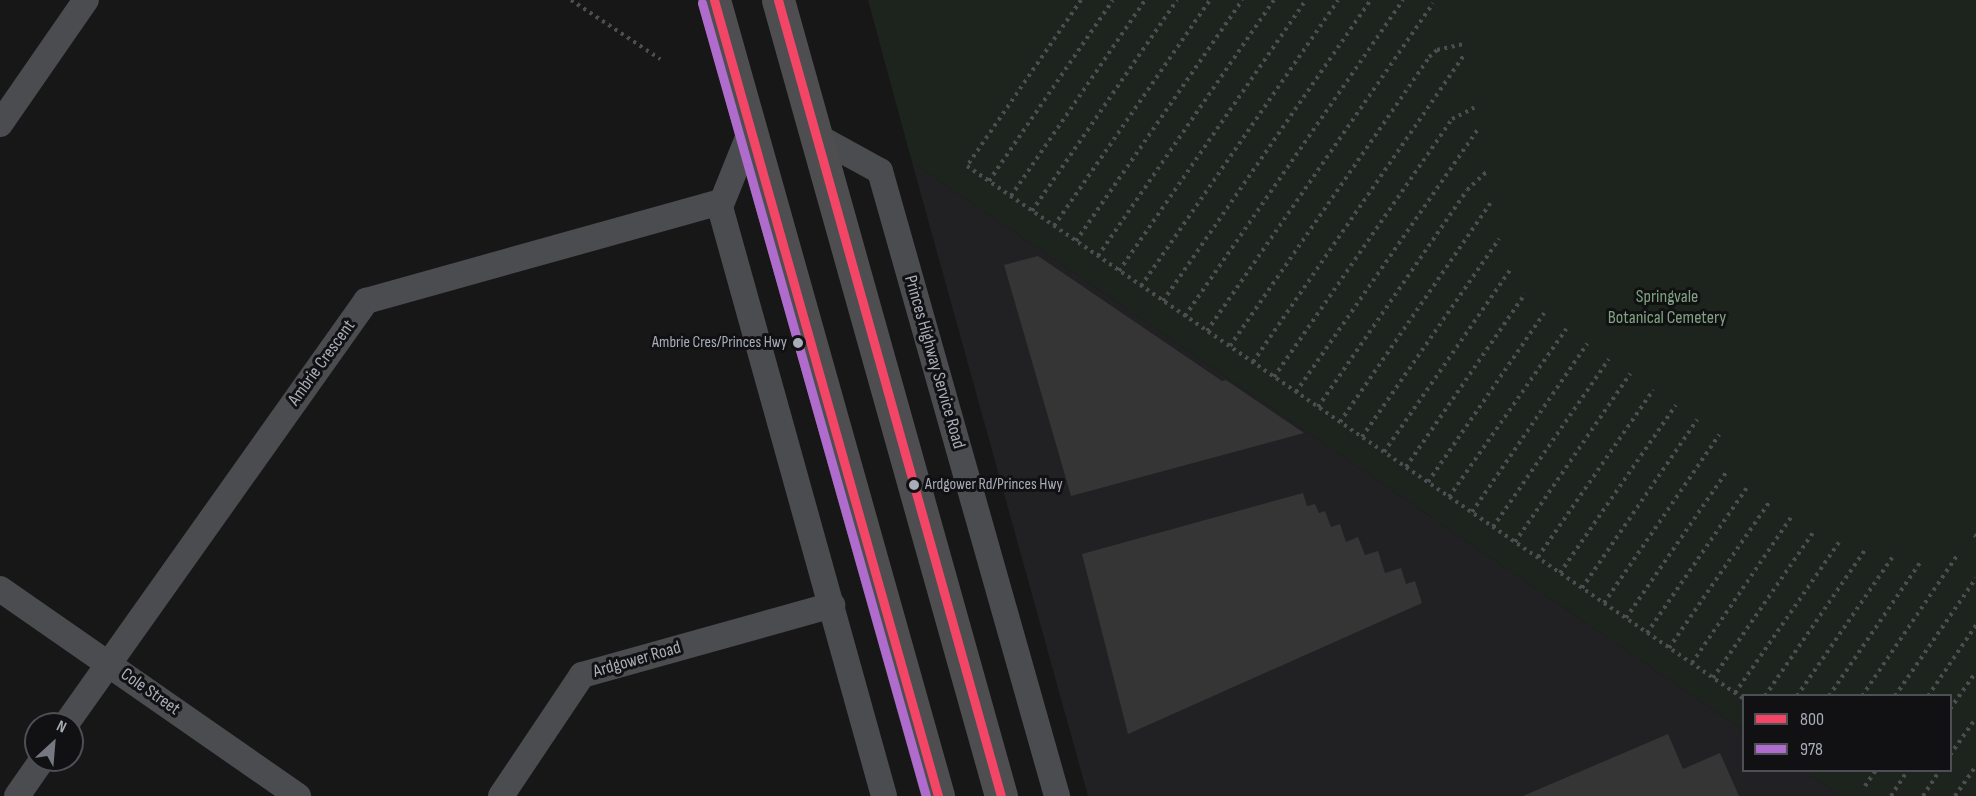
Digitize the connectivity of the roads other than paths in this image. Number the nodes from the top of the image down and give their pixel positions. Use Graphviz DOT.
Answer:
graph roads {
  1 [pos="86,0"];
  2 [pos="714,0"];
  3 [pos="778,0"];
  4 [pos="0,124"];
  5 [pos="751,130"];
  6 [pos="816,136"];
  7 [pos="720,202"];
  8 [pos="0,589"];
  9 [pos="832,604"];
  10 [pos="108,663"];
  11 [pos="74,712"];
  12 [pos="34,772"];
  13 [pos="17,796"];
  14 [pos="298,796"];
  15 [pos="501,796"];
  16 [pos="884,796"];
  17 [pos="938,796"];
  18 [pos="1001,796"];
  19 [pos="1057,796"];
  1 -- 4 [label="street"];
  2 -- 5 [label="highway"];
  3 -- 6 [label="highway"];
  5 -- 7 [label="street"];
  5 -- 17 [label="highway"];
  6 -- 18 [label="highway"];
  6 -- 19 [label="street, Princes Highway Service Road"];
  7 -- 9 [label="street"];
  7 -- 10 [label="street, Ambrie Crescent"];
  8 -- 10 [label="street, Cole Street"];
  9 -- 15 [label="street, Ardgower Road"];
  9 -- 16 [label="street"];
  10 -- 11 [label="street, Ambrie Crescent"];
  10 -- 14 [label="street, Cole Street"];
  12 -- 13 [label="street"];
}
